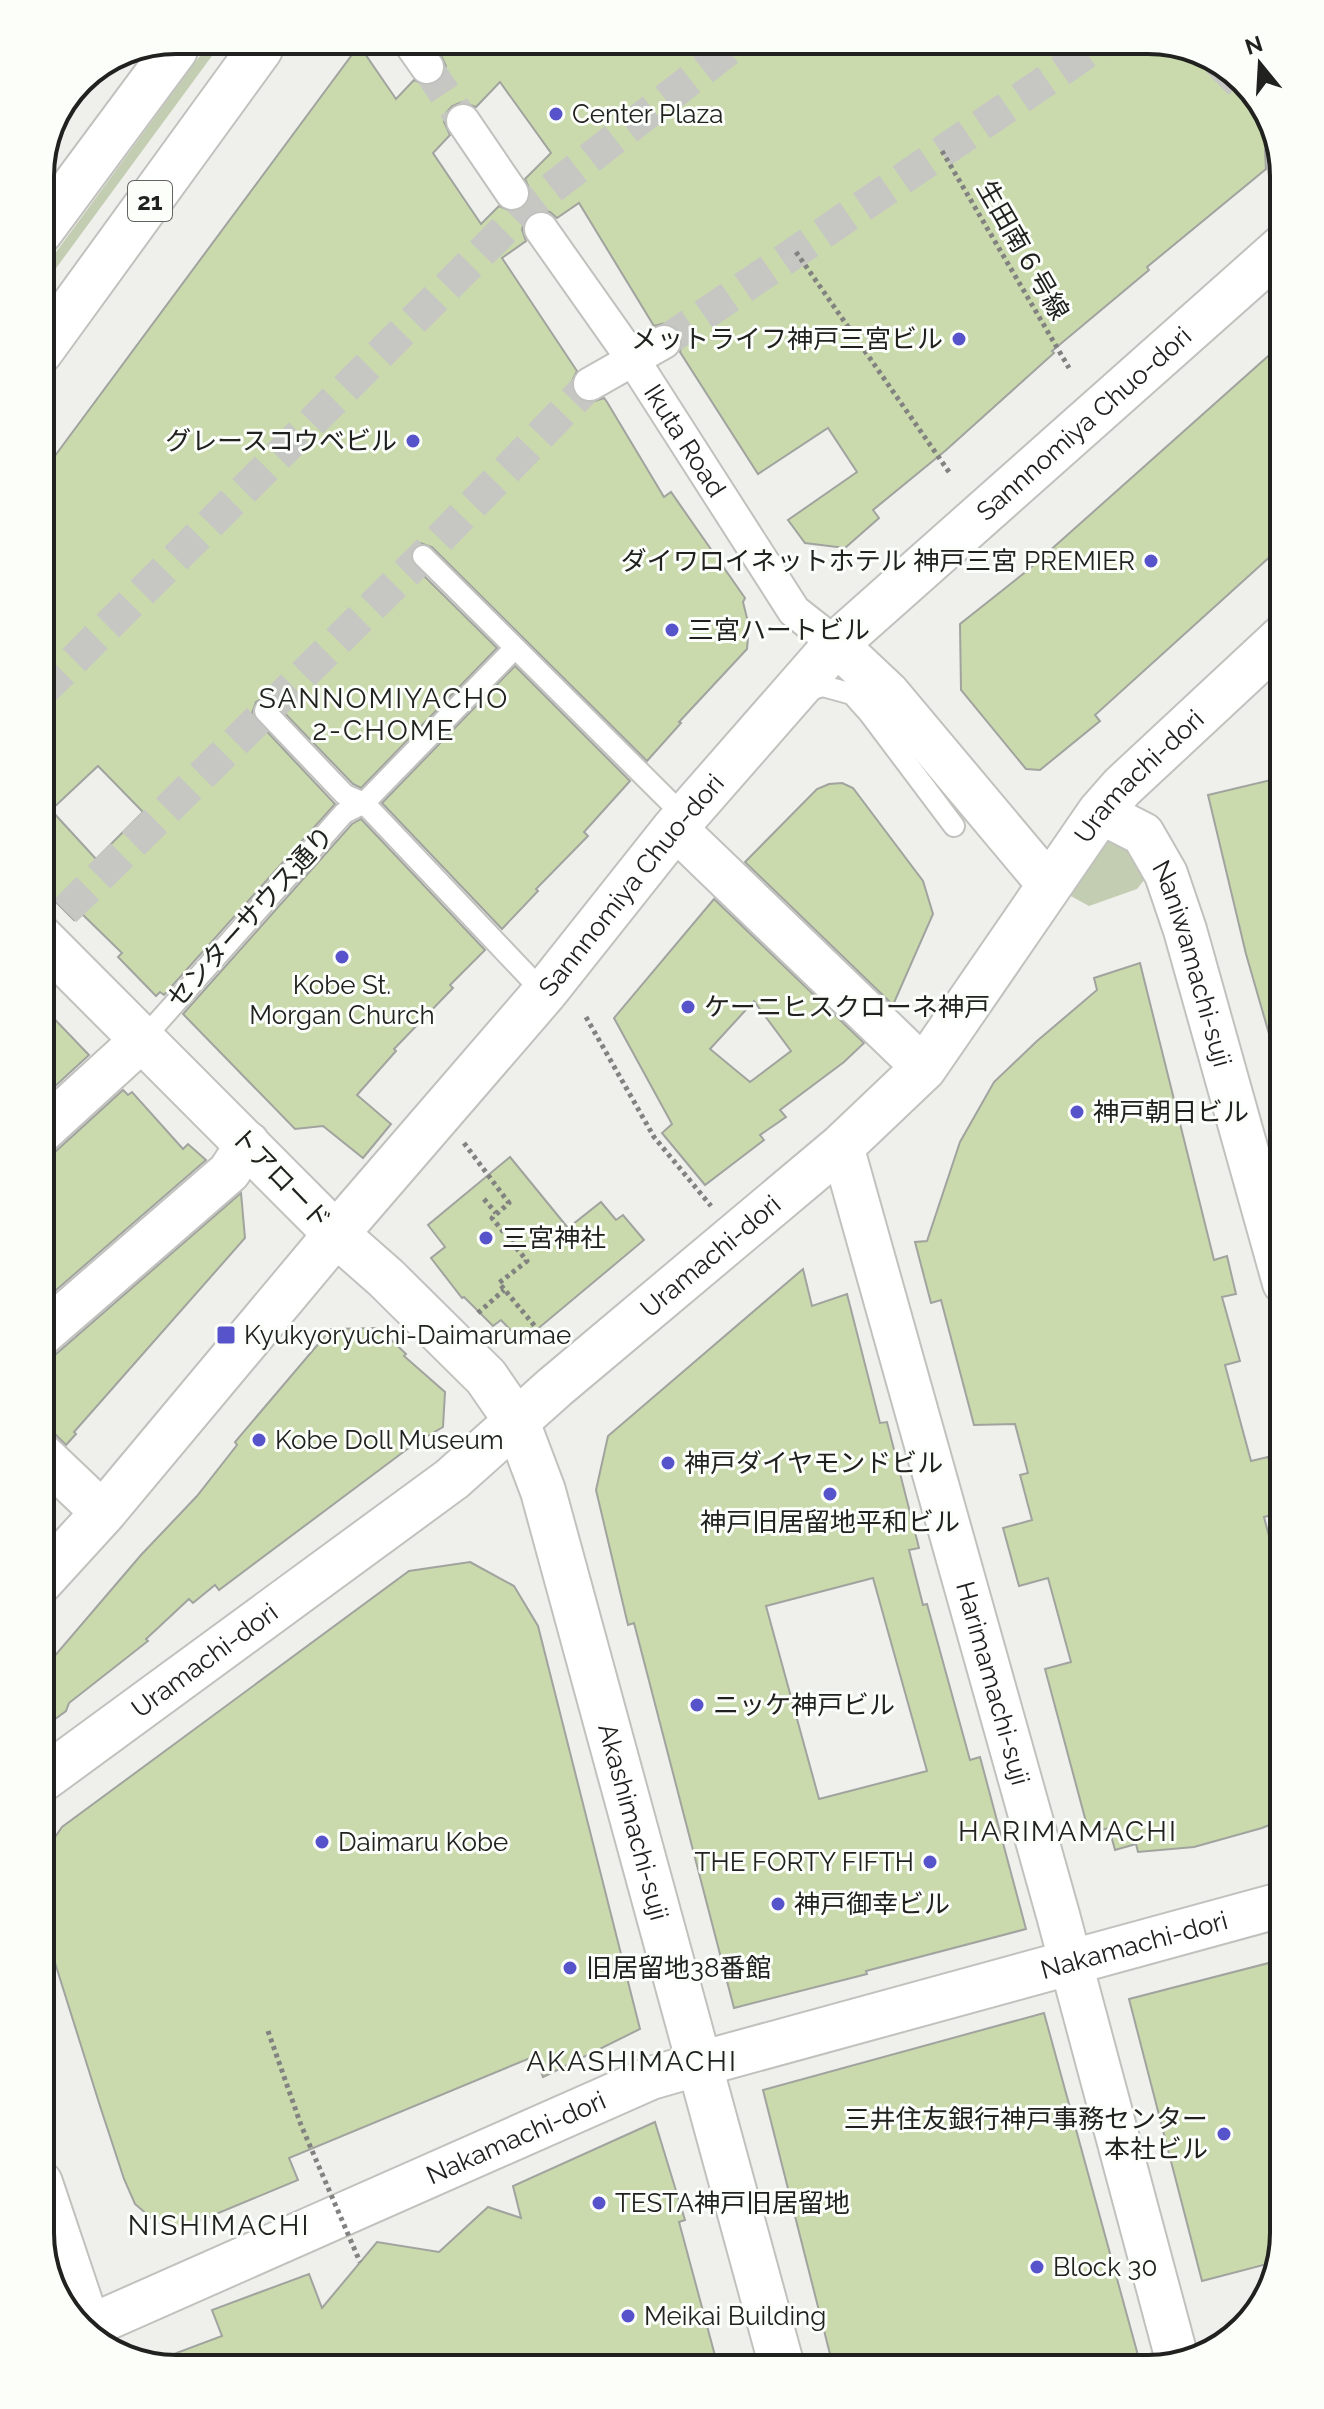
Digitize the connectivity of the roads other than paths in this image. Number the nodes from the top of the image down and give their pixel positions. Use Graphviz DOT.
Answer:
graph roads {
  1 [pos="172,54"];
  2 [pos="256,54"];
  3 [pos="463,121"];
  4 [pos="512,193"];
  5 [pos="54,213"];
  6 [pos="541,229"];
  7 [pos="1270,258"];
  8 [pos="54,333"];
  9 [pos="664,342"];
  10 [pos="632,358"];
  11 [pos="590,384"];
  12 [pos="423,556"];
  13 [pos="836,644"];
  14 [pos="514,649"];
  15 [pos="1270,649"];
  16 [pos="788,697"];
  17 [pos="265,711"];
  18 [pos="364,803"];
  19 [pos="1100,812"];
  20 [pos="680,823"];
  21 [pos="954,826"];
  22 [pos="1049,885"];
  23 [pos="54,951"];
  24 [pos="544,993"];
  25 [pos="143,1039"];
  26 [pos="924,1068"];
  27 [pos="54,1120"];
  28 [pos="248,1143"];
  29 [pos="842,1146"];
  30 [pos="1270,1230"];
  31 [pos="336,1234"];
  32 [pos="54,1324"];
  33 [pos="517,1422"];
  34 [pos="54,1466"];
  35 [pos="103,1513"];
  36 [pos="54,1567"];
  37 [pos="54,1771"];
  38 [pos="1270,1908"];
  39 [pos="1071,1963"];
  40 [pos="700,2064"];
  41 [pos="54,2224"];
  42 [pos="84,2312"];
  43 [pos="99,2327"];
  44 [pos="1175,2352"];
  45 [pos="779,2355"];
  1 -- 5 [label="street"];
  2 -- 8 [label="street, 21"];
  3 -- 4 [label="street"];
  6 -- 10 [label="street, Ikuta Road"];
  7 -- 13 [label="street, Sannnomiya Chuo-dori"];
  9 -- 10 [label="street"];
  10 -- 11 [label="street"];
  10 -- 13 [label="street, Ikuta Road"];
  12 -- 14 [label="lane"];
  13 -- 16 [label="street, Sannnomiya Chuo-dori"];
  13 -- 22 [label="street"];
  14 -- 18 [label="lane, センターサウス通り"];
  14 -- 20 [label="lane"];
  15 -- 19 [label="street, Uramachi-dori"];
  16 -- 20 [label="street, Sannnomiya Chuo-dori"];
  16 -- 21 [label="lane"];
  17 -- 18 [label="lane, センターサウス通り"];
  18 -- 24 [label="lane, センターサウス通り"];
  18 -- 25 [label="lane, センターサウス通り"];
  19 -- 22 [label="street, Uramachi-dori"];
  19 -- 30 [label="street, Naniwamachi-suji"];
  20 -- 24 [label="street, Sannnomiya Chuo-dori"];
  20 -- 26 [label="street"];
  22 -- 26 [label="street, Uramachi-dori"];
  23 -- 25 [label="street, トアロード"];
  24 -- 31 [label="street, Sannnomiya Chuo-dori"];
  25 -- 27 [label="street"];
  25 -- 28 [label="street, トアロード"];
  26 -- 29 [label="street, Uramachi-dori"];
  28 -- 31 [label="street, トアロード"];
  28 -- 32 [label="street"];
  29 -- 33 [label="street, Uramachi-dori"];
  29 -- 39 [label="street, Harimamachi-suji"];
  31 -- 33 [label="street, トアロード"];
  31 -- 35 [label="street, Sannnomiya Chuo-dori"];
  33 -- 37 [label="street, Uramachi-dori"];
  33 -- 40 [label="street, Akashimachi-suji"];
  34 -- 35 [label="street"];
  35 -- 36 [label="street, Sannnomiya Chuo-dori"];
  38 -- 39 [label="street, Nakamachi-dori"];
  39 -- 40 [label="street, Nakamachi-dori"];
  39 -- 44 [label="street, Harimamachi-suji"];
  40 -- 43 [label="street, Nakamachi-dori"];
  40 -- 45 [label="street, Akashimachi-suji"];
  41 -- 42 [label="street"];
}
